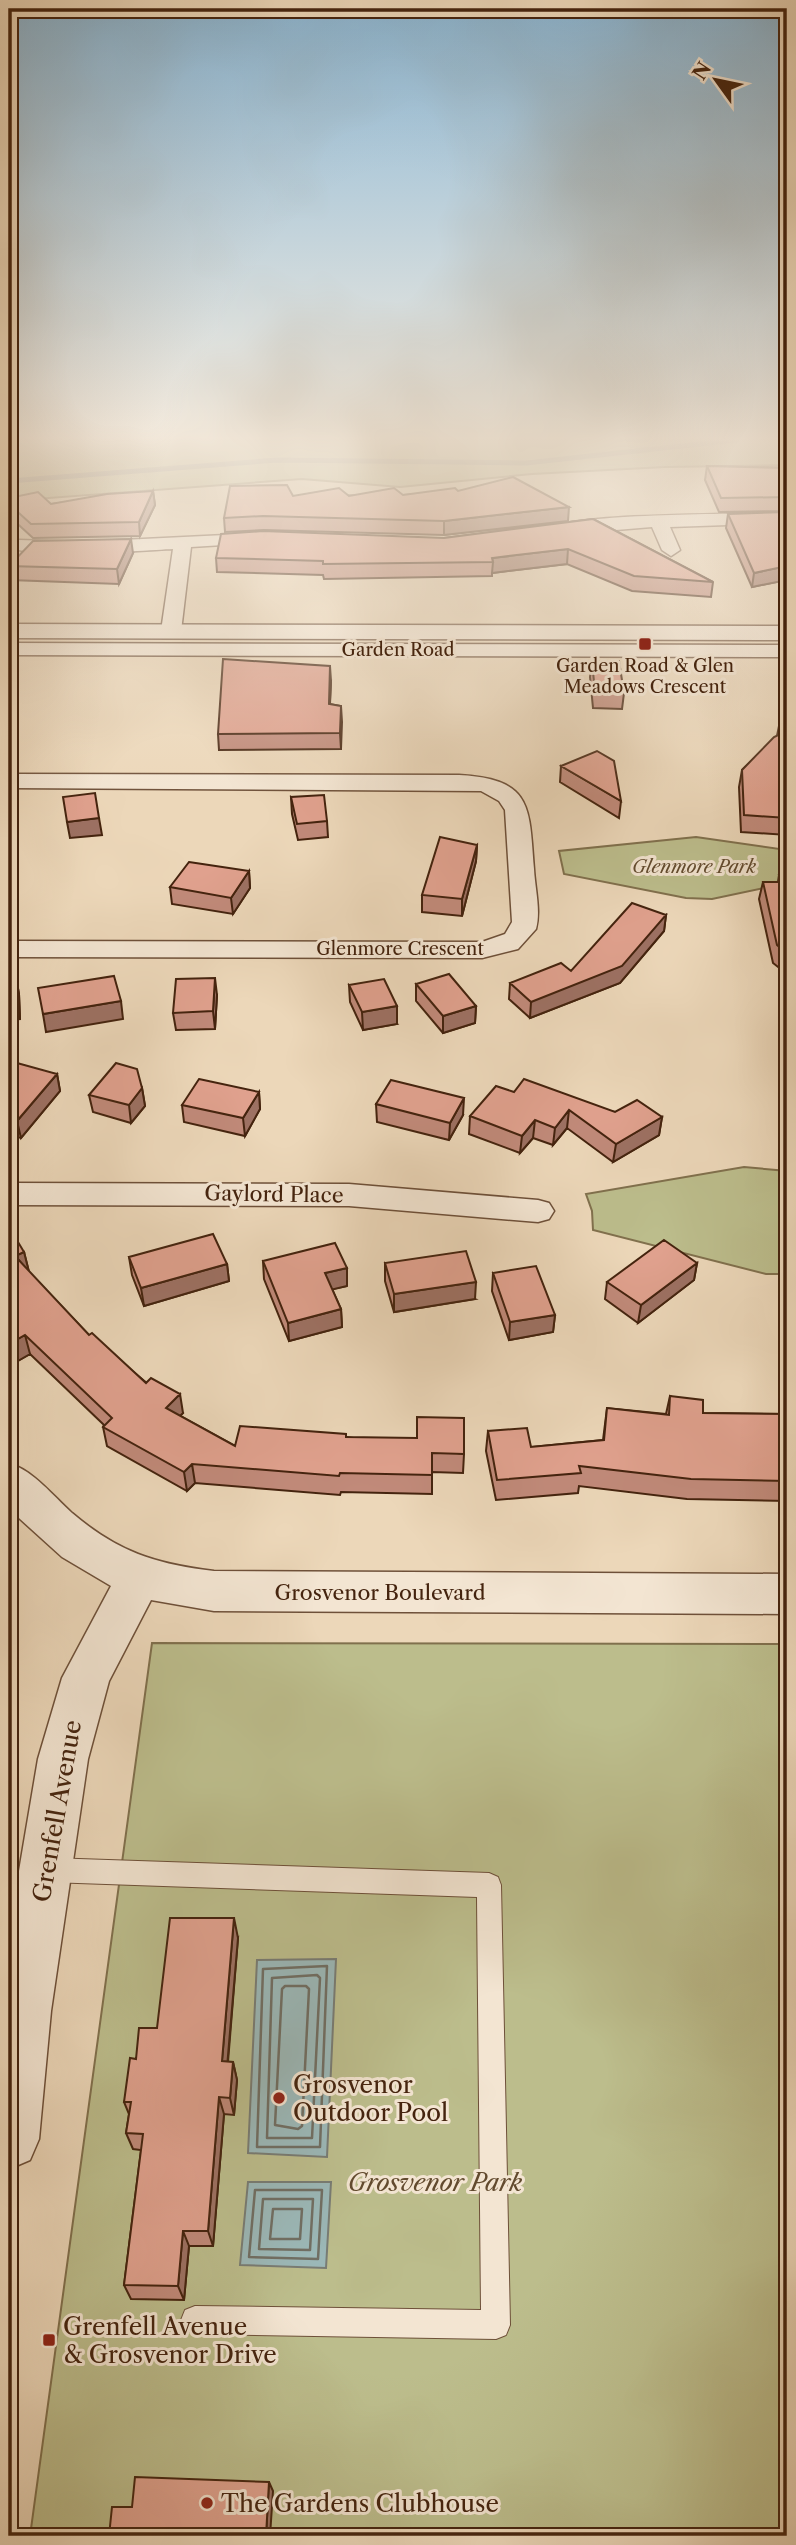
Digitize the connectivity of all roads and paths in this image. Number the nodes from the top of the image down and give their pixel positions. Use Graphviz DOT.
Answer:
graph roads {
  1 [pos="181,559"];
  2 [pos="9,631"];
  3 [pos="171,631"];
  4 [pos="787,634"];
  5 [pos="9,649"];
  6 [pos="787,651"];
  7 [pos="9,781"];
  8 [pos="9,949"];
  9 [pos="9,1194"];
  10 [pos="538,1210"];
  11 [pos="9,1481"];
  12 [pos="138,1579"];
  13 [pos="787,1594"];
  14 [pos="45,1870"];
  15 [pos="9,2139"];
  16 [pos="195,2320"];
  1 -- 3 [label="street"];
  2 -- 3 [label="street, Garden Road"];
  3 -- 4 [label="street, Garden Road"];
  5 -- 6 [label="street, Garden Road"];
  7 -- 8 [label="street, Glenmore Crescent"];
  9 -- 10 [label="street, Gaylord Place"];
  11 -- 12 [label="street, Grosvenor Boulevard"];
  12 -- 13 [label="street, Grosvenor Boulevard"];
  12 -- 14 [label="street, Grenfell Avenue"];
  14 -- 15 [label="street, Grenfell Avenue"];
  14 -- 16 [label="lane"];
}
